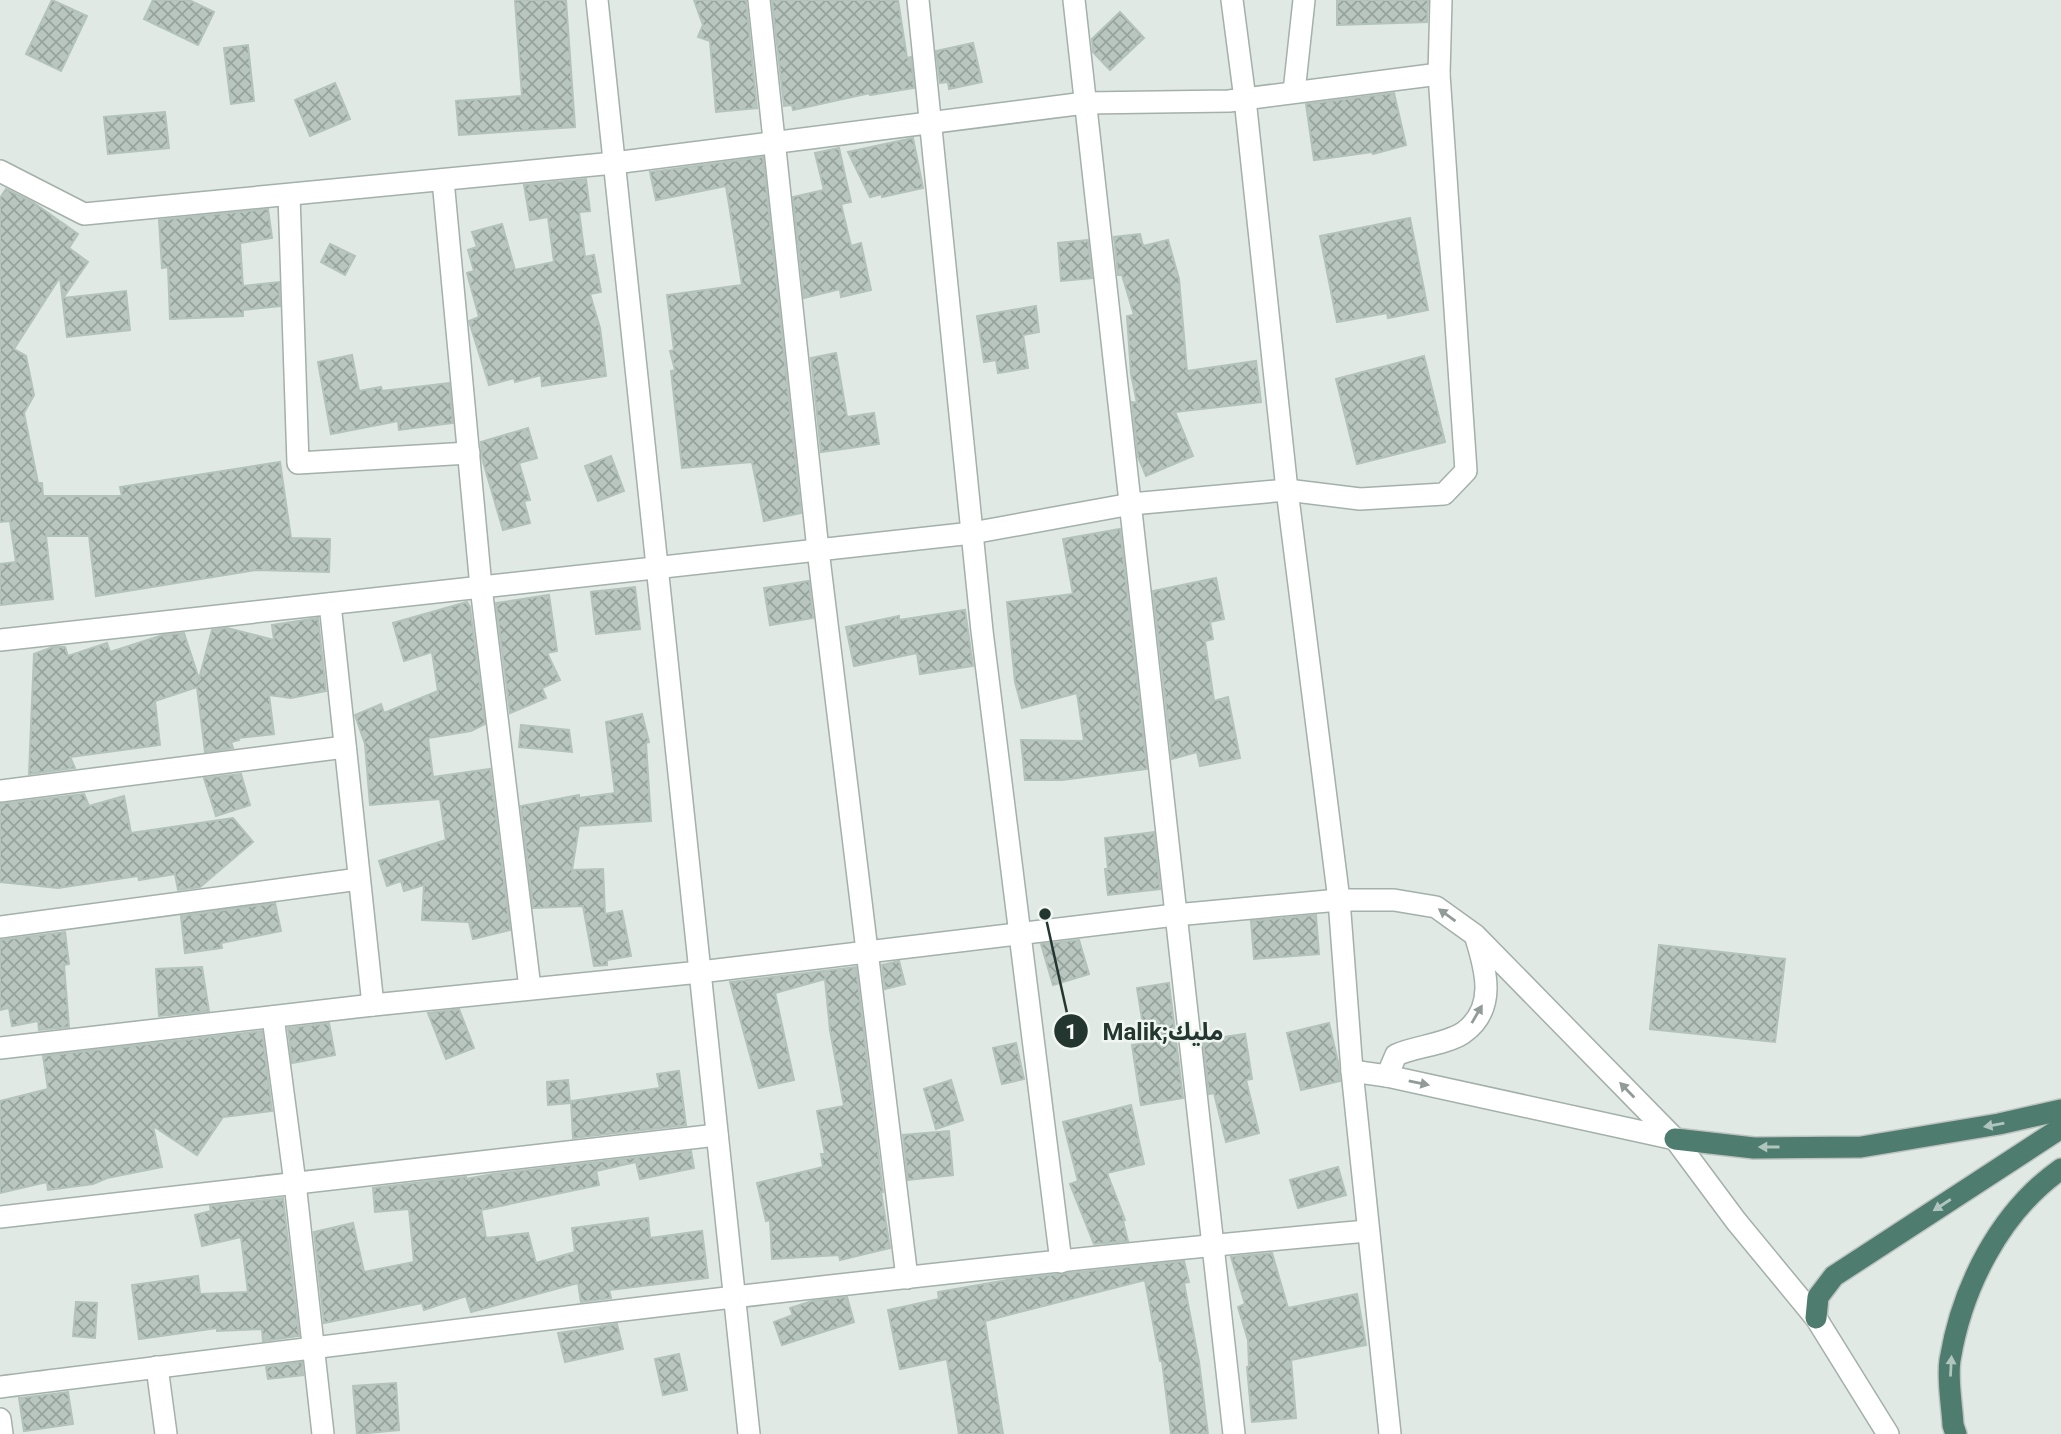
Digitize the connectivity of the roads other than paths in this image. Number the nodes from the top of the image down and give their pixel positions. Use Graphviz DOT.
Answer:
graph roads {
  1 [pos="597,0"];
  2 [pos="759,0"];
  3 [pos="918,0"];
  4 [pos="1074,0"];
  5 [pos="1232,0"];
  6 [pos="1304,0"];
  7 [pos="1441,0"];
  8 [pos="1439,74"];
  9 [pos="1294,92"];
  10 [pos="1245,99"];
  11 [pos="1085,103"];
  12 [pos="930,124"];
  13 [pos="775,143"];
  14 [pos="614,163"];
  15 [pos="0,171"];
  16 [pos="443,180"];
  17 [pos="289,195"];
  18 [pos="469,453"];
  19 [pos="1287,490"];
  20 [pos="1131,504"];
  21 [pos="972,533"];
  22 [pos="818,551"];
  23 [pos="657,569"];
  24 [pos="481,587"];
  25 [pos="330,604"];
  26 [pos="0,640"];
  27 [pos="345,747"];
  28 [pos="0,791"];
  29 [pos="359,879"];
  30 [pos="1339,900"];
  31 [pos="1175,915"];
  32 [pos="0,927"];
  33 [pos="1020,933"];
  34 [pos="1475,935"];
  35 [pos="866,952"];
  36 [pos="700,972"];
  37 [pos="530,988"];
  38 [pos="373,1005"];
  39 [pos="273,1017"];
  40 [pos="0,1048"];
  41 [pos="1352,1071"];
  42 [pos="1387,1076"];
  43 [pos="2061,1110"];
  44 [pos="2061,1128"];
  45 [pos="717,1135"];
  46 [pos="1675,1139"];
  47 [pos="2061,1169"];
  48 [pos="295,1183"];
  49 [pos="0,1217"];
  50 [pos="1367,1231"];
  51 [pos="1212,1245"];
  52 [pos="1060,1262"];
  53 [pos="907,1278"];
  54 [pos="735,1296"];
  55 [pos="1816,1318"];
  56 [pos="313,1348"];
  57 [pos="158,1367"];
  58 [pos="0,1387"];
  59 [pos="0,1419"];
  60 [pos="2,1434"];
  61 [pos="166,1434"];
  62 [pos="323,1434"];
  63 [pos="749,1434"];
  64 [pos="1234,1434"];
  65 [pos="1390,1434"];
  66 [pos="1888,1434"];
  67 [pos="1956,1434"];
  1 -- 14 [label="street"];
  2 -- 13 [label="street"];
  3 -- 12 [label="street"];
  4 -- 11 [label="street"];
  5 -- 10 [label="street"];
  6 -- 9 [label="street"];
  7 -- 8 [label="street"];
  8 -- 9 [label="street"];
  8 -- 19 [label="street"];
  9 -- 10 [label="street"];
  10 -- 11 [label="street"];
  10 -- 19 [label="street"];
  11 -- 12 [label="street"];
  11 -- 20 [label="street"];
  12 -- 13 [label="street"];
  12 -- 21 [label="street"];
  13 -- 14 [label="street"];
  13 -- 22 [label="street"];
  14 -- 16 [label="street"];
  14 -- 23 [label="street"];
  15 -- 17 [label="street"];
  16 -- 17 [label="street"];
  16 -- 18 [label="street"];
  17 -- 18 [label="street"];
  18 -- 24 [label="street"];
  19 -- 20 [label="street"];
  19 -- 30 [label="street"];
  20 -- 21 [label="street"];
  20 -- 31 [label="street"];
  21 -- 22 [label="street"];
  21 -- 33 [label="street"];
  22 -- 23 [label="street"];
  22 -- 35 [label="street"];
  23 -- 24 [label="street"];
  23 -- 36 [label="street"];
  24 -- 25 [label="street"];
  24 -- 37 [label="street"];
  25 -- 26 [label="street"];
  25 -- 27 [label="street"];
  27 -- 28 [label="street"];
  27 -- 29 [label="street"];
  29 -- 32 [label="street"];
  29 -- 38 [label="street"];
  30 -- 31 [label="street"];
  34 -- 30 [label="street, one-way"];
  30 -- 41 [label="street"];
  31 -- 33 [label="street"];
  31 -- 51 [label="street"];
  33 -- 35 [label="street"];
  33 -- 52 [label="street"];
  42 -- 34 [label="street, one-way"];
  46 -- 34 [label="street, one-way"];
  35 -- 36 [label="street"];
  35 -- 53 [label="street"];
  36 -- 37 [label="street"];
  36 -- 45 [label="street"];
  37 -- 38 [label="street"];
  38 -- 39 [label="street"];
  39 -- 40 [label="street"];
  39 -- 48 [label="street"];
  41 -- 42 [label="street"];
  41 -- 50 [label="street"];
  42 -- 46 [label="street, one-way"];
  43 -- 46 [label="highway, one-way"];
  44 -- 55 [label="highway, one-way"];
  45 -- 48 [label="street"];
  45 -- 54 [label="street"];
  46 -- 55 [label="street"];
  67 -- 47 [label="highway, one-way"];
  48 -- 49 [label="street"];
  48 -- 56 [label="street"];
  50 -- 51 [label="street"];
  50 -- 65 [label="street"];
  51 -- 52 [label="street"];
  51 -- 64 [label="street"];
  52 -- 53 [label="street"];
  53 -- 54 [label="street"];
  54 -- 56 [label="street"];
  54 -- 63 [label="street"];
  55 -- 66 [label="street"];
  56 -- 57 [label="street"];
  56 -- 62 [label="street"];
  57 -- 58 [label="street"];
  57 -- 61 [label="street"];
  59 -- 60 [label="street"];
}
